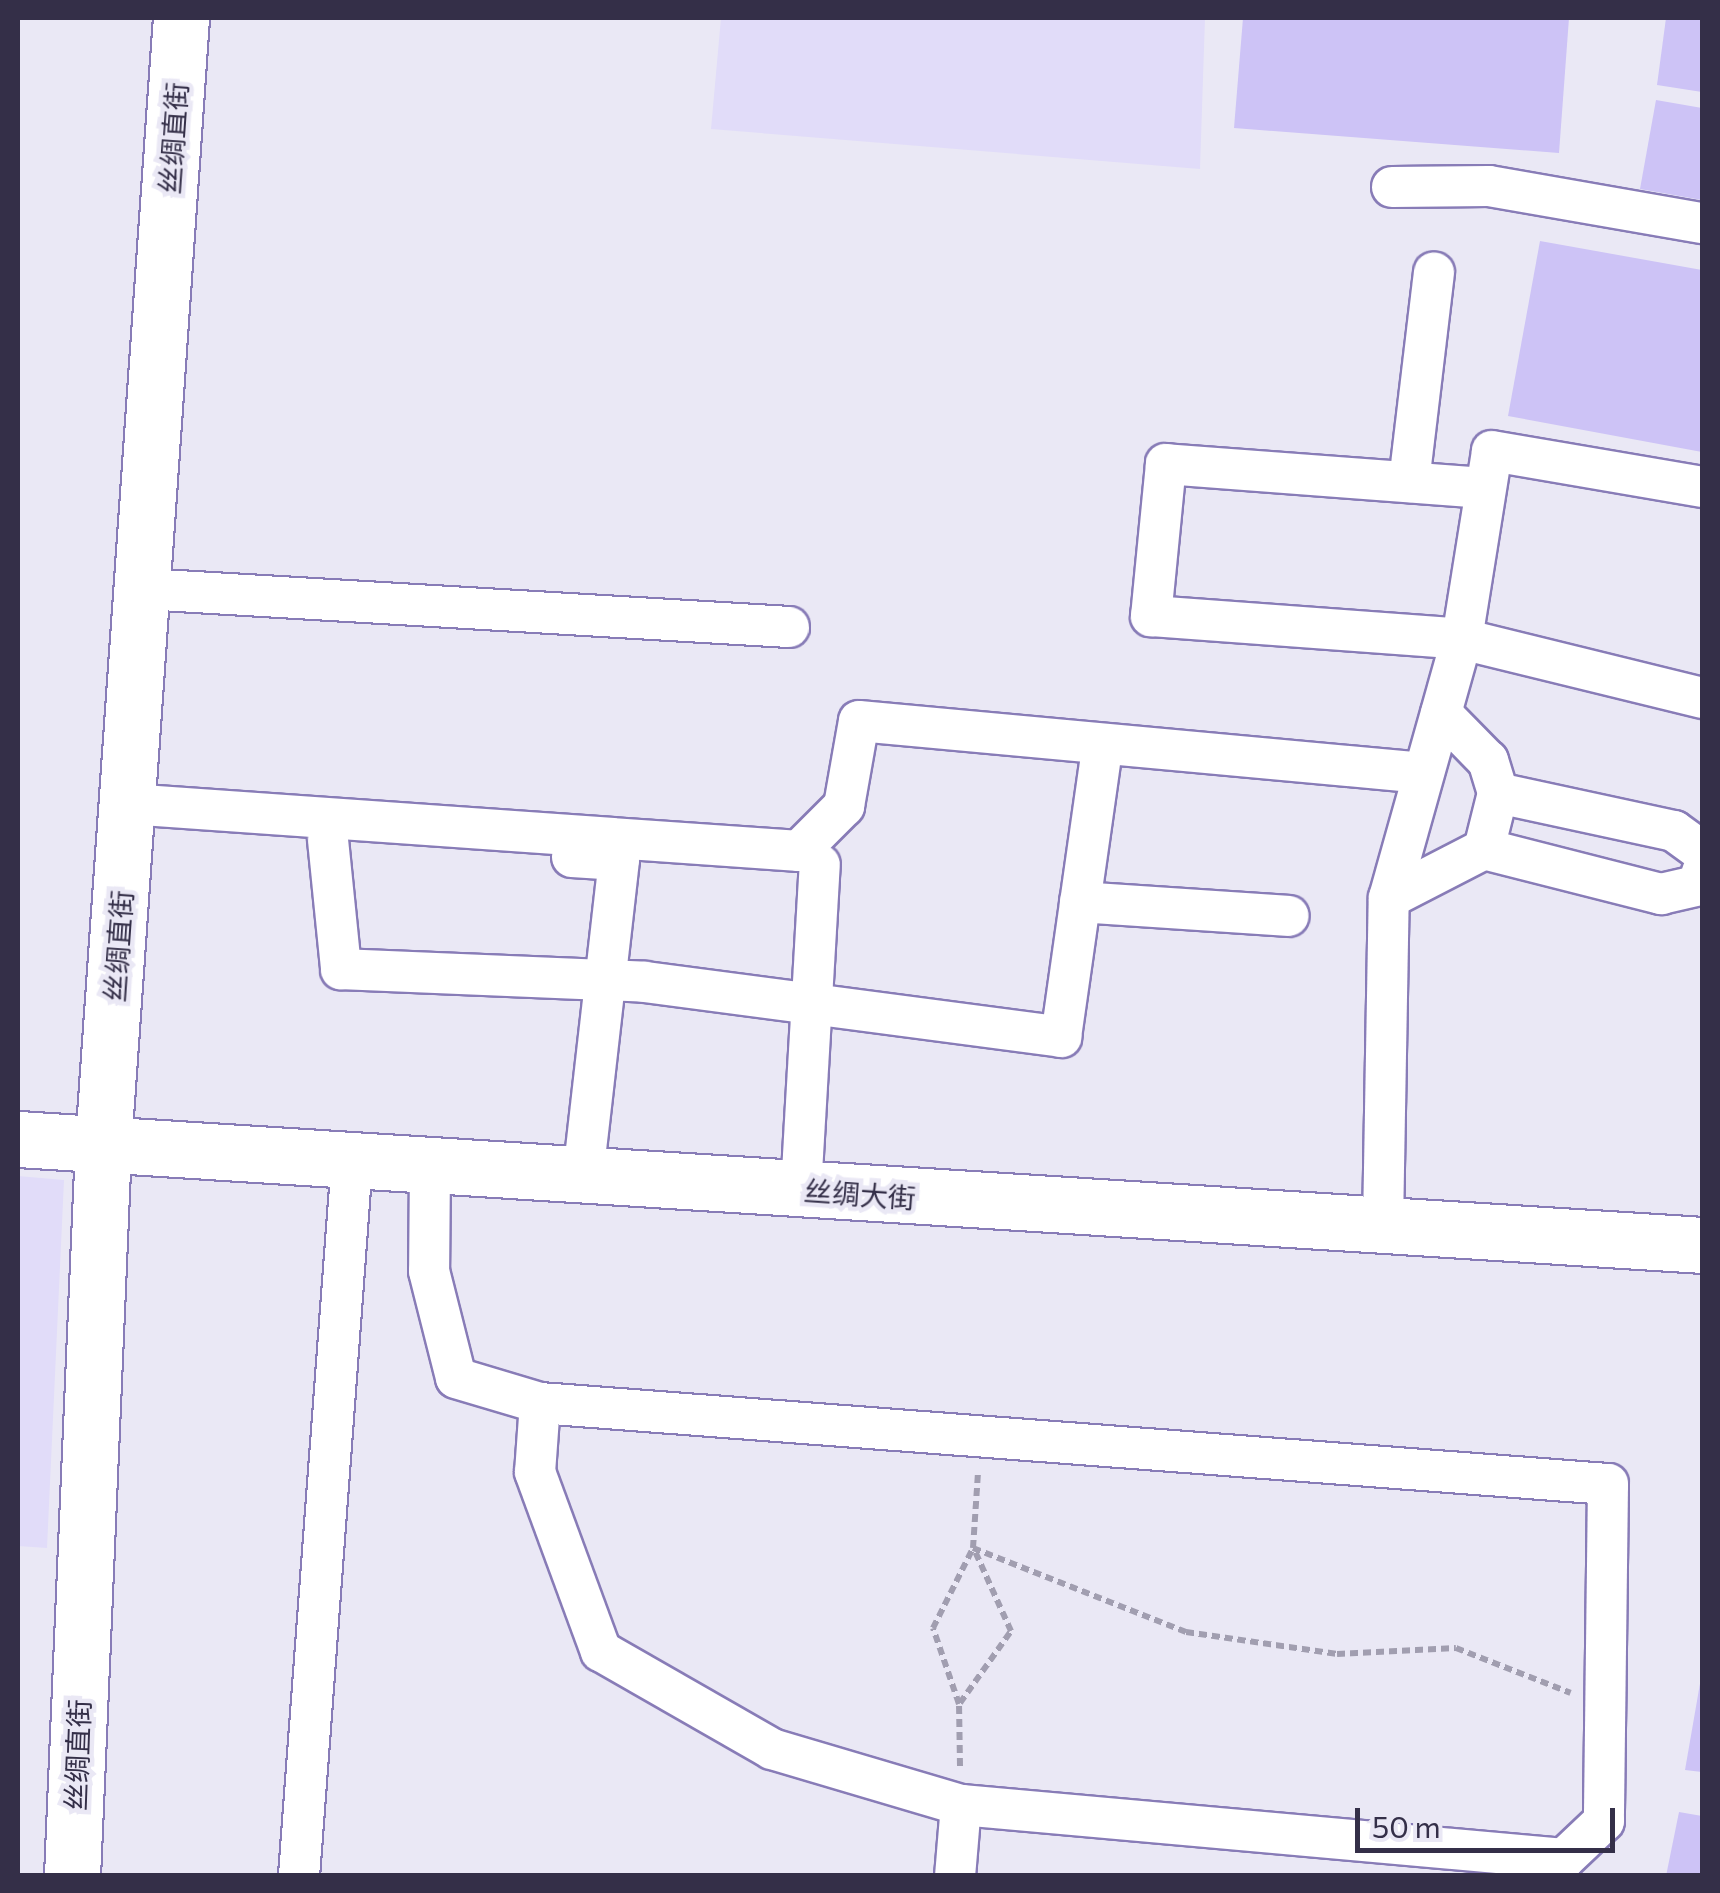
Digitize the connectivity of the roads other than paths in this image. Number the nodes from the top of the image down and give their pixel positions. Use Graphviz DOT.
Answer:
graph roads {
  1 [pos="181,18"];
  2 [pos="1392,187"];
  3 [pos="1702,223"];
  4 [pos="1434,272"];
  5 [pos="1409,482"];
  6 [pos="1702,486"];
  7 [pos="1484,488"];
  8 [pos="144,589"];
  9 [pos="789,627"];
  10 [pos="1462,638"];
  11 [pos="1702,698"];
  12 [pos="1440,713"];
  13 [pos="1102,748"];
  14 [pos="1424,772"];
  15 [pos="1498,794"];
  16 [pos="128,804"];
  17 [pos="224,830"];
  18 [pos="328,840"];
  19 [pos="1484,849"];
  20 [pos="1702,851"];
  21 [pos="820,866"];
  22 [pos="1702,872"];
  23 [pos="1389,898"];
  24 [pos="1080,902"];
  25 [pos="1288,916"];
  26 [pos="608,980"];
  27 [pos="817,1005"];
  28 [pos="18,1139"];
  29 [pos="104,1144"];
  30 [pos="352,1161"];
  31 [pos="430,1166"];
  32 [pos="583,1176"];
  33 [pos="801,1190"];
  34 [pos="1383,1226"];
  35 [pos="1702,1245"];
  36 [pos="540,1403"];
  37 [pos="961,1805"];
  38 [pos="72,1876"];
  39 [pos="299,1876"];
  40 [pos="955,1876"];
  1 -- 8 [label="street, 丝绸直街"];
  2 -- 3 [label="street"];
  4 -- 5 [label="street"];
  5 -- 7 [label="street"];
  5 -- 10 [label="street"];
  6 -- 7 [label="street"];
  7 -- 10 [label="street"];
  8 -- 9 [label="street"];
  8 -- 16 [label="street, 丝绸直街"];
  10 -- 11 [label="street"];
  10 -- 12 [label="street"];
  12 -- 14 [label="street"];
  12 -- 15 [label="street"];
  13 -- 14 [label="street"];
  13 -- 16 [label="street"];
  13 -- 24 [label="street"];
  14 -- 23 [label="street"];
  15 -- 19 [label="street"];
  15 -- 20 [label="street"];
  16 -- 29 [label="street, 丝绸直街"];
  17 -- 18 [label="street"];
  18 -- 26 [label="street"];
  18 -- 26 [label="street"];
  19 -- 22 [label="street"];
  19 -- 23 [label="street"];
  21 -- 27 [label="street"];
  23 -- 34 [label="street"];
  24 -- 25 [label="street"];
  24 -- 27 [label="street"];
  26 -- 27 [label="street"];
  26 -- 32 [label="street"];
  27 -- 33 [label="street"];
  28 -- 29 [label="street, 丝绸大街"];
  29 -- 30 [label="street, 丝绸大街"];
  29 -- 38 [label="street, 丝绸直街"];
  30 -- 31 [label="street, 丝绸大街"];
  30 -- 39 [label="street"];
  31 -- 32 [label="street, 丝绸大街"];
  31 -- 36 [label="street"];
  32 -- 33 [label="street, 丝绸大街"];
  33 -- 34 [label="street, 丝绸大街"];
  34 -- 35 [label="street, 丝绸大街"];
  36 -- 37 [label="street"];
  36 -- 37 [label="street"];
  37 -- 40 [label="street"];
}
